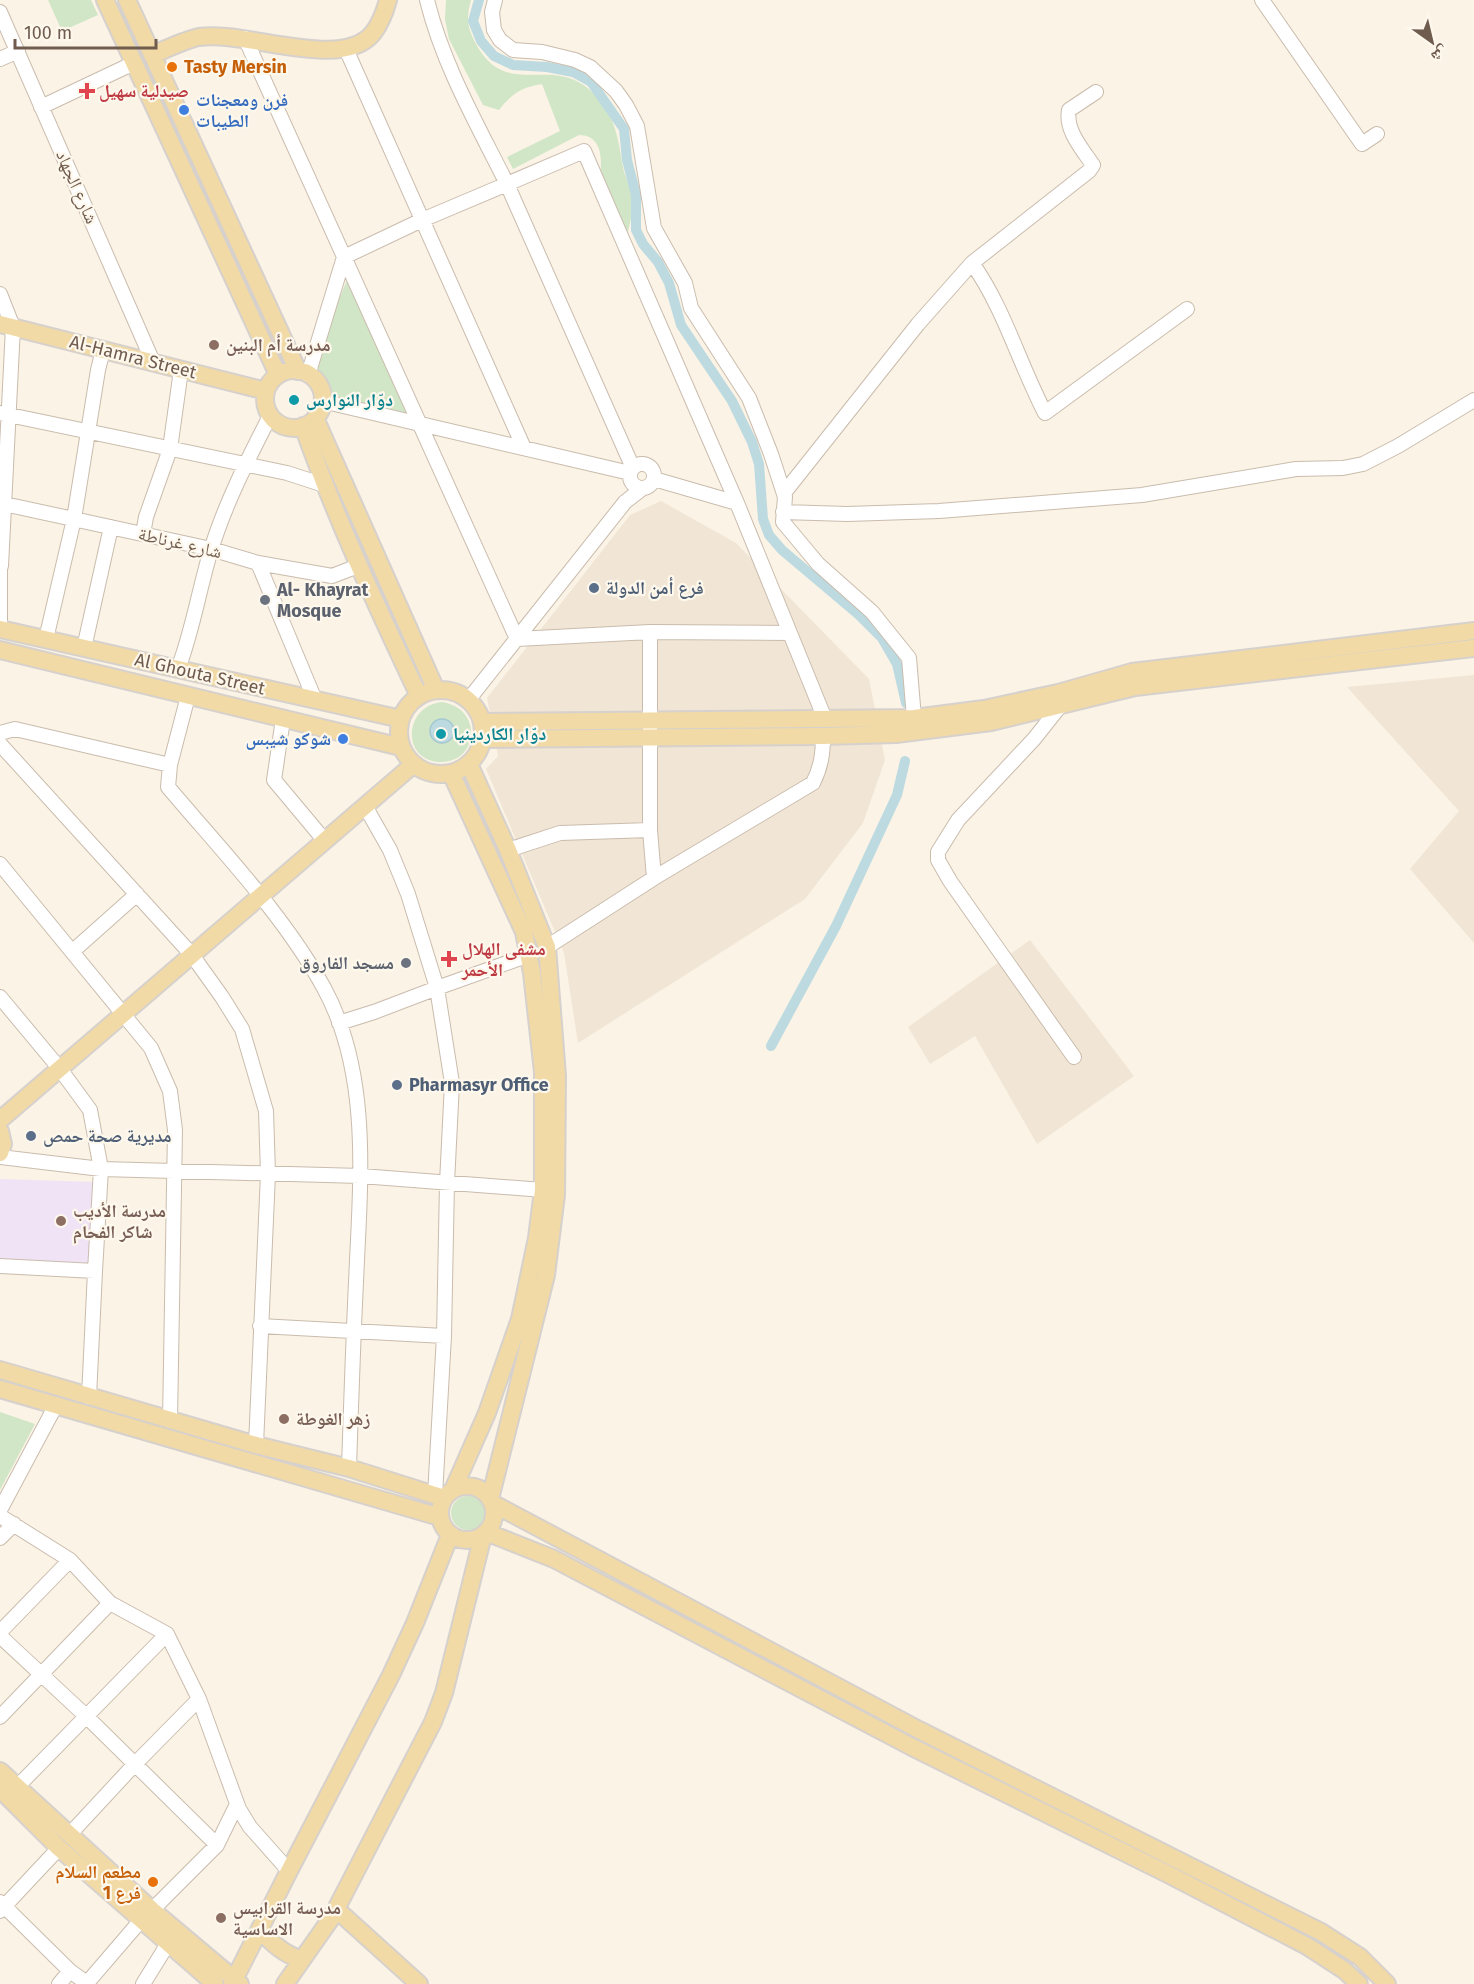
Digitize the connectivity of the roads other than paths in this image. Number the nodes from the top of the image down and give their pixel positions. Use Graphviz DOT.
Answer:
graph roads {
  1 [pos="105,0"];
  2 [pos="127,0"];
  3 [pos="388,0"];
  4 [pos="427,0"];
  5 [pos="434,0"];
  6 [pos="495,0"];
  7 [pos="1262,0"];
  8 [pos="0,12"];
  9 [pos="435,32"];
  10 [pos="246,38"];
  11 [pos="346,49"];
  12 [pos="18,51"];
  13 [pos="152,55"];
  14 [pos="0,59"];
  15 [pos="134,63"];
  16 [pos="1096,92"];
  17 [pos="41,107"];
  18 [pos="1377,134"];
  19 [pos="507,184"];
  20 [pos="422,220"];
  21 [pos="344,257"];
  22 [pos="972,263"];
  23 [pos="0,294"];
  24 [pos="1187,309"];
  25 [pos="7,325"];
  26 [pos="103,350"];
  27 [pos="153,362"];
  28 [pos="181,370"];
  29 [pos="303,373"];
  30 [pos="278,375"];
  31 [pos="266,391"];
  32 [pos="1474,400"];
  33 [pos="322,401"];
  34 [pos="4,414"];
  35 [pos="270,416"];
  36 [pos="309,422"];
  37 [pos="419,424"];
  38 [pos="89,431"];
  39 [pos="170,448"];
  40 [pos="524,448"];
  41 [pos="245,464"];
  42 [pos="634,471"];
  43 [pos="654,479"];
  44 [pos="324,485"];
  45 [pos="643,488"];
  46 [pos="783,493"];
  47 [pos="625,502"];
  48 [pos="2,503"];
  49 [pos="737,503"];
  50 [pos="783,512"];
  51 [pos="74,519"];
  52 [pos="111,527"];
  53 [pos="143,534"];
  54 [pos="211,549"];
  55 [pos="258,563"];
  56 [pos="1,566"];
  57 [pos="358,566"];
  58 [pos="0,622"];
  59 [pos="0,629"];
  60 [pos="1474,631"];
  61 [pos="650,632"];
  62 [pos="790,633"];
  63 [pos="46,639"];
  64 [pos="517,639"];
  65 [pos="84,648"];
  66 [pos="1474,648"];
  67 [pos="0,650"];
  68 [pos="178,669"];
  69 [pos="436,690"];
  70 [pos="188,696"];
  71 [pos="419,696"];
  72 [pos="469,699"];
  73 [pos="315,700"];
  74 [pos="1061,705"];
  75 [pos="283,718"];
  76 [pos="914,718"];
  77 [pos="401,719"];
  78 [pos="825,719"];
  79 [pos="650,730"];
  80 [pos="483,731"];
  81 [pos="0,733"];
  82 [pos="823,736"];
  83 [pos="0,744"];
  84 [pos="402,747"];
  85 [pos="414,764"];
  86 [pos="469,764"];
  87 [pos="170,765"];
  88 [pos="451,773"];
  89 [pos="365,806"];
  90 [pos="650,830"];
  91 [pos="325,841"];
  92 [pos="508,850"];
  93 [pos="0,864"];
  94 [pos="654,878"];
  95 [pos="137,894"];
  96 [pos="260,896"];
  97 [pos="547,947"];
  98 [pos="73,951"];
  99 [pos="192,955"];
  100 [pos="529,955"];
  101 [pos="437,988"];
  102 [pos="0,998"];
  103 [pos="124,1013"];
  104 [pos="339,1023"];
  105 [pos="1074,1057"];
  106 [pos="60,1069"];
  107 [pos="0,1120"];
  108 [pos="0,1131"];
  109 [pos="0,1155"];
  110 [pos="100,1169"];
  111 [pos="174,1172"];
  112 [pos="268,1174"];
  113 [pos="361,1176"];
  114 [pos="447,1184"];
  115 [pos="543,1190"];
  116 [pos="0,1266"];
  117 [pos="95,1271"];
  118 [pos="260,1326"];
  119 [pos="354,1331"];
  120 [pos="444,1336"];
  121 [pos="0,1370"];
  122 [pos="0,1389"];
  123 [pos="89,1397"];
  124 [pos="57,1405"];
  125 [pos="170,1421"];
  126 [pos="256,1445"];
  127 [pos="349,1468"];
  128 [pos="497,1474"];
  129 [pos="444,1495"];
  130 [pos="491,1501"];
  131 [pos="0,1510"];
  132 [pos="419,1511"];
  133 [pos="0,1516"];
  134 [pos="440,1517"];
  135 [pos="522,1519"];
  136 [pos="14,1524"];
  137 [pos="484,1533"];
  138 [pos="450,1534"];
  139 [pos="0,1538"];
  140 [pos="70,1560"];
  141 [pos="439,1566"];
  142 [pos="110,1603"];
  143 [pos="0,1634"];
  144 [pos="167,1634"];
  145 [pos="42,1675"];
  146 [pos="199,1699"];
  147 [pos="86,1716"];
  148 [pos="0,1717"];
  149 [pos="134,1765"];
  150 [pos="0,1771"];
  151 [pos="7,1795"];
  152 [pos="237,1804"];
  153 [pos="70,1834"];
  154 [pos="217,1845"];
  155 [pos="59,1848"];
  156 [pos="289,1870"];
  157 [pos="1,1906"];
  158 [pos="336,1909"];
  159 [pos="147,1914"];
  160 [pos="260,1928"];
  161 [pos="169,1942"];
  162 [pos="302,1960"];
  163 [pos="70,1971"];
  164 [pos="236,1982"];
  165 [pos="59,1984"];
  166 [pos="88,1984"];
  167 [pos="143,1984"];
  168 [pos="215,1984"];
  169 [pos="285,1984"];
  170 [pos="419,1984"];
  171 [pos="1359,1984"];
  172 [pos="1387,1984"];
  1 -- 15 [label="main road"];
  2 -- 13 [label="main road"];
  3 -- 11 [label="main road"];
  4 -- 9 [label="street"];
  5 -- 9 [label="street"];
  6 -- 46 [label="street"];
  7 -- 18 [label="street"];
  8 -- 12 [label="street, شارع الجهاد"];
  9 -- 19 [label="street"];
  10 -- 11 [label="main road"];
  10 -- 13 [label="main road"];
  10 -- 21 [label="street"];
  11 -- 20 [label="street"];
  12 -- 14 [label="street"];
  12 -- 17 [label="street, شارع الجهاد"];
  13 -- 29 [label="main road"];
  15 -- 17 [label="street"];
  15 -- 30 [label="main road"];
  16 -- 22 [label="street"];
  17 -- 27 [label="street, شارع الجهاد"];
  19 -- 20 [label="street"];
  19 -- 42 [label="street"];
  19 -- 49 [label="street"];
  20 -- 21 [label="street"];
  20 -- 40 [label="street"];
  21 -- 29 [label="street"];
  21 -- 37 [label="street"];
  22 -- 24 [label="street"];
  22 -- 46 [label="street"];
  23 -- 25 [label="street"];
  25 -- 26 [label="main road, Al-Hamra Street"];
  25 -- 34 [label="street"];
  26 -- 27 [label="main road, Al-Hamra Street"];
  26 -- 38 [label="street"];
  27 -- 28 [label="main road, Al-Hamra Street"];
  28 -- 31 [label="main road, Al-Hamra Street"];
  28 -- 39 [label="street"];
  29 -- 30 [label="main road"];
  29 -- 33 [label="main road"];
  30 -- 31 [label="main road"];
  31 -- 35 [label="main road"];
  32 -- 50 [label="street"];
  33 -- 36 [label="main road"];
  33 -- 37 [label="street"];
  34 -- 38 [label="street"];
  34 -- 48 [label="street"];
  35 -- 36 [label="main road"];
  35 -- 41 [label="street"];
  36 -- 44 [label="main road"];
  36 -- 69 [label="main road"];
  37 -- 40 [label="street"];
  37 -- 64 [label="street"];
  38 -- 39 [label="street"];
  38 -- 51 [label="street"];
  39 -- 41 [label="street"];
  39 -- 53 [label="street"];
  40 -- 42 [label="street"];
  41 -- 44 [label="street"];
  41 -- 54 [label="street"];
  42 -- 43 [label="street"];
  42 -- 45 [label="street"];
  42 -- 47 [label="street"];
  43 -- 45 [label="street"];
  43 -- 49 [label="street"];
  44 -- 57 [label="main road"];
  45 -- 47 [label="street"];
  46 -- 50 [label="street"];
  47 -- 64 [label="street"];
  48 -- 51 [label="street, شارع غرناطة"];
  48 -- 56 [label="street"];
  49 -- 62 [label="street"];
  50 -- 76 [label="street"];
  51 -- 52 [label="street, شارع غرناطة"];
  51 -- 63 [label="street"];
  52 -- 53 [label="street, شارع غرناطة"];
  52 -- 65 [label="street"];
  53 -- 54 [label="street, شارع غرناطة"];
  54 -- 55 [label="street, شارع غرناطة"];
  54 -- 68 [label="street"];
  55 -- 57 [label="street, شارع غرناطة"];
  55 -- 73 [label="street"];
  56 -- 58 [label="street"];
  57 -- 71 [label="main road"];
  59 -- 63 [label="main road, Al Ghouta Street"];
  60 -- 76 [label="main road"];
  61 -- 62 [label="street"];
  61 -- 64 [label="street"];
  61 -- 79 [label="street"];
  62 -- 78 [label="street"];
  63 -- 65 [label="main road, Al Ghouta Street"];
  64 -- 72 [label="street"];
  65 -- 68 [label="main road, Al Ghouta Street"];
  66 -- 74 [label="main road"];
  67 -- 70 [label="main road"];
  68 -- 73 [label="main road, Al Ghouta Street"];
  69 -- 71 [label="main road"];
  69 -- 72 [label="main road"];
  70 -- 75 [label="main road"];
  70 -- 87 [label="street"];
  71 -- 77 [label="main road"];
  72 -- 80 [label="main road"];
  73 -- 77 [label="main road, Al Ghouta Street"];
  74 -- 82 [label="main road"];
  74 -- 105 [label="street"];
  75 -- 84 [label="main road"];
  75 -- 91 [label="street"];
  76 -- 78 [label="main road"];
  77 -- 84 [label="main road"];
  78 -- 79 [label="main road"];
  79 -- 80 [label="main road"];
  79 -- 82 [label="main road"];
  79 -- 90 [label="street"];
  80 -- 86 [label="main road"];
  81 -- 87 [label="street"];
  82 -- 94 [label="street"];
  83 -- 95 [label="street"];
  84 -- 85 [label="main road"];
  85 -- 88 [label="main road"];
  85 -- 89 [label="main road"];
  86 -- 88 [label="main road"];
  86 -- 92 [label="main road"];
  87 -- 96 [label="street"];
  88 -- 100 [label="main road"];
  89 -- 91 [label="main road"];
  89 -- 101 [label="street"];
  90 -- 92 [label="street"];
  90 -- 94 [label="street"];
  91 -- 96 [label="main road"];
  92 -- 97 [label="main road"];
  93 -- 98 [label="street"];
  94 -- 97 [label="street"];
  95 -- 98 [label="street"];
  95 -- 99 [label="street"];
  96 -- 99 [label="main road"];
  96 -- 104 [label="street"];
  97 -- 128 [label="main road"];
  98 -- 103 [label="street"];
  99 -- 103 [label="main road"];
  99 -- 112 [label="street"];
  100 -- 101 [label="street"];
  100 -- 115 [label="main road"];
  101 -- 104 [label="street"];
  101 -- 114 [label="street"];
  102 -- 106 [label="street"];
  103 -- 106 [label="main road"];
  103 -- 111 [label="street"];
  104 -- 113 [label="street"];
  106 -- 107 [label="main road"];
  106 -- 110 [label="street"];
  108 -- 109 [label="main road"];
  109 -- 110 [label="street"];
  110 -- 111 [label="street"];
  110 -- 117 [label="street"];
  111 -- 112 [label="street"];
  111 -- 125 [label="street"];
  112 -- 113 [label="street"];
  112 -- 118 [label="street"];
  113 -- 114 [label="street"];
  113 -- 119 [label="street"];
  114 -- 115 [label="street"];
  114 -- 120 [label="street"];
  115 -- 129 [label="main road"];
  116 -- 117 [label="street"];
  117 -- 123 [label="street"];
  118 -- 119 [label="street"];
  118 -- 126 [label="street"];
  119 -- 120 [label="street"];
  119 -- 127 [label="street"];
  120 -- 129 [label="street"];
  121 -- 123 [label="main road"];
  122 -- 124 [label="main road"];
  123 -- 125 [label="main road"];
  124 -- 131 [label="street"];
  124 -- 132 [label="main road"];
  125 -- 126 [label="main road"];
  126 -- 127 [label="main road"];
  127 -- 129 [label="main road"];
  128 -- 130 [label="main road"];
  128 -- 135 [label="main road"];
  129 -- 130 [label="main road"];
  129 -- 134 [label="main road"];
  130 -- 135 [label="main road"];
  130 -- 137 [label="main road"];
  132 -- 134 [label="main road"];
  132 -- 141 [label="main road"];
  133 -- 136 [label="street"];
  134 -- 138 [label="main road"];
  135 -- 172 [label="main road"];
  136 -- 139 [label="street"];
  136 -- 140 [label="street"];
  137 -- 138 [label="main road"];
  137 -- 158 [label="main road"];
  137 -- 171 [label="main road"];
  138 -- 141 [label="main road"];
  140 -- 142 [label="street"];
  140 -- 143 [label="street"];
  141 -- 156 [label="main road"];
  142 -- 144 [label="street"];
  142 -- 145 [label="street"];
  143 -- 145 [label="street"];
  144 -- 146 [label="street"];
  144 -- 147 [label="street"];
  145 -- 147 [label="street"];
  145 -- 148 [label="street"];
  146 -- 149 [label="street"];
  146 -- 152 [label="street"];
  147 -- 149 [label="street"];
  147 -- 151 [label="street"];
  149 -- 153 [label="street"];
  149 -- 154 [label="street"];
  150 -- 151 [label="main road"];
  151 -- 153 [label="main road"];
  151 -- 155 [label="main road"];
  152 -- 154 [label="street"];
  152 -- 156 [label="street"];
  153 -- 159 [label="main road"];
  154 -- 159 [label="street"];
  155 -- 157 [label="street"];
  155 -- 159 [label="main road"];
  156 -- 160 [label="main road"];
  157 -- 163 [label="street"];
  158 -- 162 [label="main road"];
  158 -- 170 [label="main road"];
  159 -- 161 [label="main road"];
  159 -- 164 [label="main road"];
  159 -- 166 [label="street"];
  160 -- 162 [label="main road"];
  160 -- 164 [label="main road"];
  161 -- 167 [label="street"];
  161 -- 168 [label="main road"];
  162 -- 169 [label="main road"];
  163 -- 165 [label="street"];
  163 -- 166 [label="street"];
}
